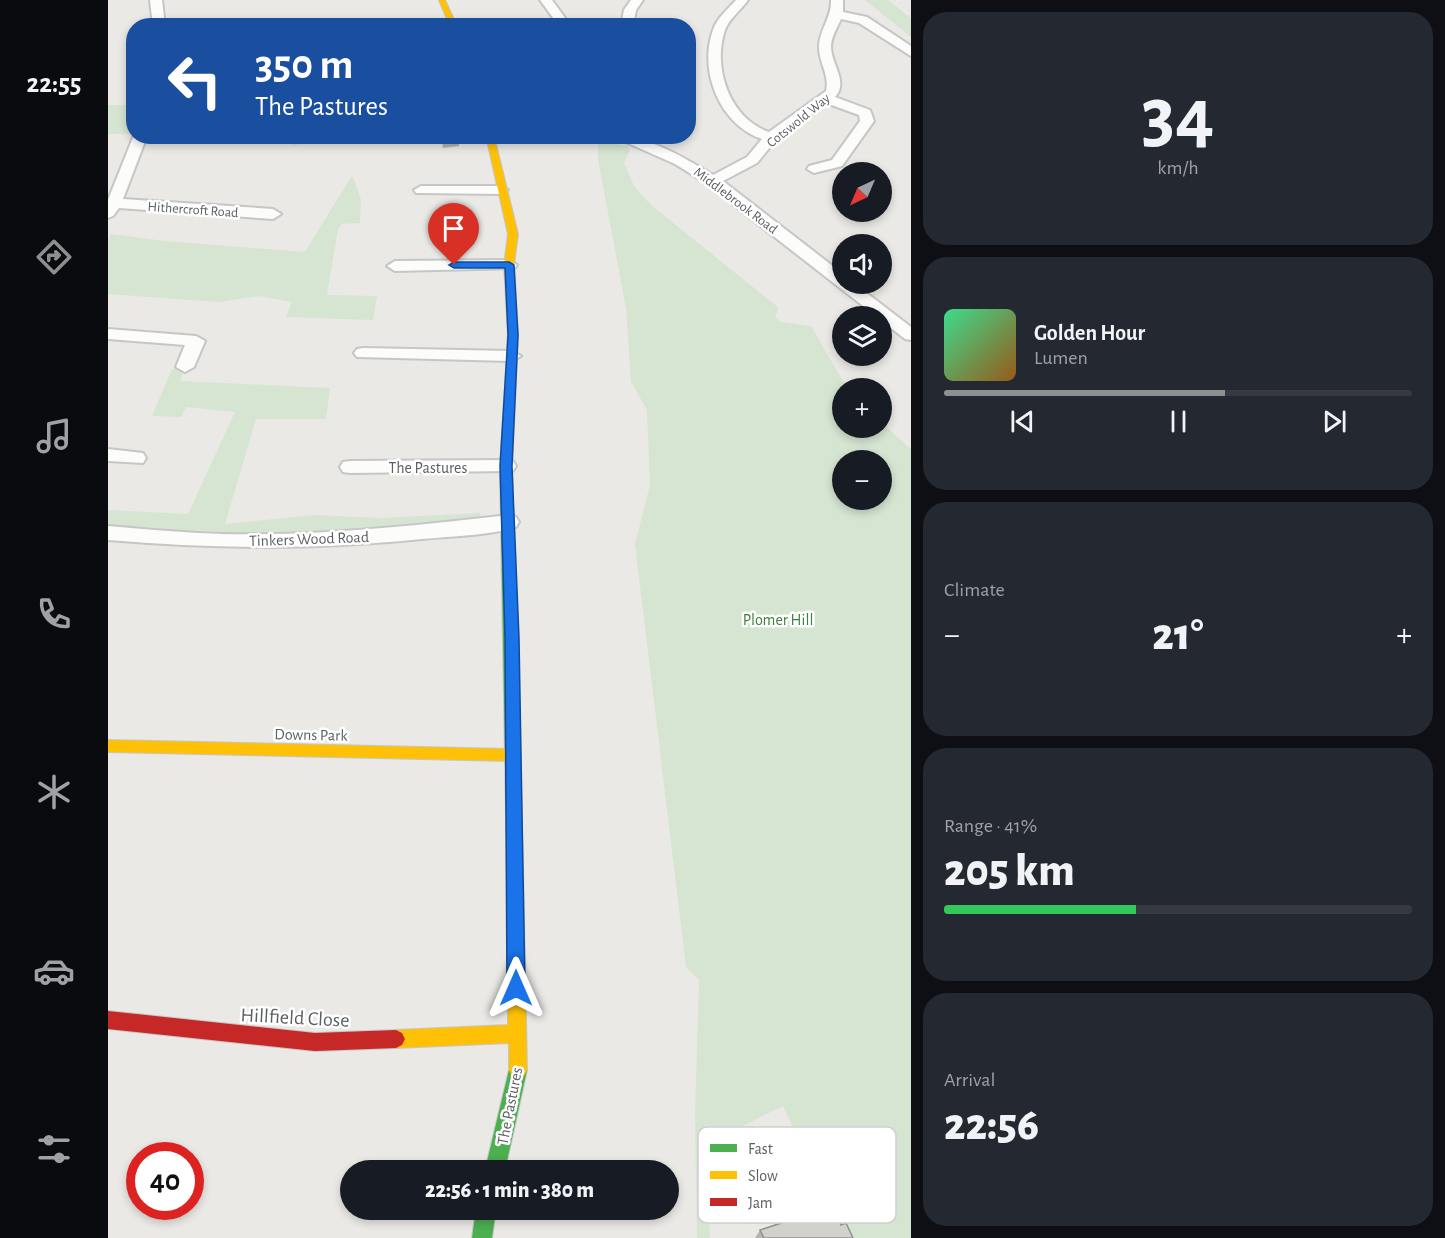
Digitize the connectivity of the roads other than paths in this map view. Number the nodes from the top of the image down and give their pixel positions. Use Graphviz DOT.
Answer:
graph roads {
  1 [pos="156,0"];
  2 [pos="442,0"];
  3 [pos="546,0"];
  4 [pos="637,0"];
  5 [pos="742,0"];
  6 [pos="837,0"];
  7 [pos="838,15"];
  8 [pos="158,18"];
  9 [pos="450,18"];
  10 [pos="558,18"];
  11 [pos="628,18"];
  12 [pos="911,52"];
  13 [pos="827,99"];
  14 [pos="771,137"];
  15 [pos="137,144"];
  16 [pos="492,144"];
  17 [pos="652,144"];
  18 [pos="814,169"];
  19 [pos="712,180"];
  20 [pos="421,190"];
  21 [pos="501,190"];
  22 [pos="111,208"];
  23 [pos="273,214"];
  24 [pos="509,265"];
  25 [pos="395,266"];
  26 [pos="832,274"];
  27 [pos="858,294"];
  28 [pos="108,334"];
  29 [pos="911,335"];
  30 [pos="363,353"];
  31 [pos="512,356"];
  32 [pos="185,367"];
  33 [pos="108,455"];
  34 [pos="136,458"];
  35 [pos="506,466"];
  36 [pos="350,467"];
  37 [pos="509,522"];
  38 [pos="108,533"];
  39 [pos="108,746"];
  40 [pos="514,755"];
  41 [pos="108,1020"];
  42 [pos="516,1034"];
  43 [pos="497,1160"];
  44 [pos="484,1220"];
  45 [pos="482,1238"];
  1 -- 8 [label="street"];
  2 -- 9 [label="street"];
  3 -- 10 [label="street"];
  4 -- 11 [label="street"];
  5 -- 14 [label="street"];
  6 -- 7 [label="street, Cotswold Way"];
  7 -- 12 [label="street"];
  7 -- 13 [label="street, Cotswold Way"];
  13 -- 14 [label="street, Cotswold Way"];
  13 -- 18 [label="street"];
  14 -- 19 [label="street, Cotswold Way"];
  15 -- 22 [label="street, Hithercroft Road"];
  16 -- 21 [label="street, The Pastures"];
  17 -- 19 [label="street, Middlebrook Road"];
  19 -- 26 [label="street, Middlebrook Road"];
  20 -- 21 [label="street"];
  21 -- 24 [label="street, The Pastures"];
  22 -- 23 [label="street, Hithercroft Road"];
  24 -- 25 [label="street"];
  24 -- 31 [label="street, The Pastures"];
  27 -- 29 [label="street, Middlebrook Road"];
  28 -- 32 [label="street"];
  30 -- 31 [label="street"];
  31 -- 35 [label="street, The Pastures"];
  33 -- 34 [label="street"];
  35 -- 36 [label="street, The Pastures"];
  35 -- 37 [label="street, The Pastures"];
  37 -- 38 [label="street, Tinkers Wood Road"];
  37 -- 40 [label="street, The Pastures"];
  39 -- 40 [label="street, Downs Park"];
  40 -- 42 [label="street, The Pastures"];
  41 -- 42 [label="street, Hillfield Close"];
  42 -- 43 [label="street, The Pastures"];
  44 -- 45 [label="street"];
}
